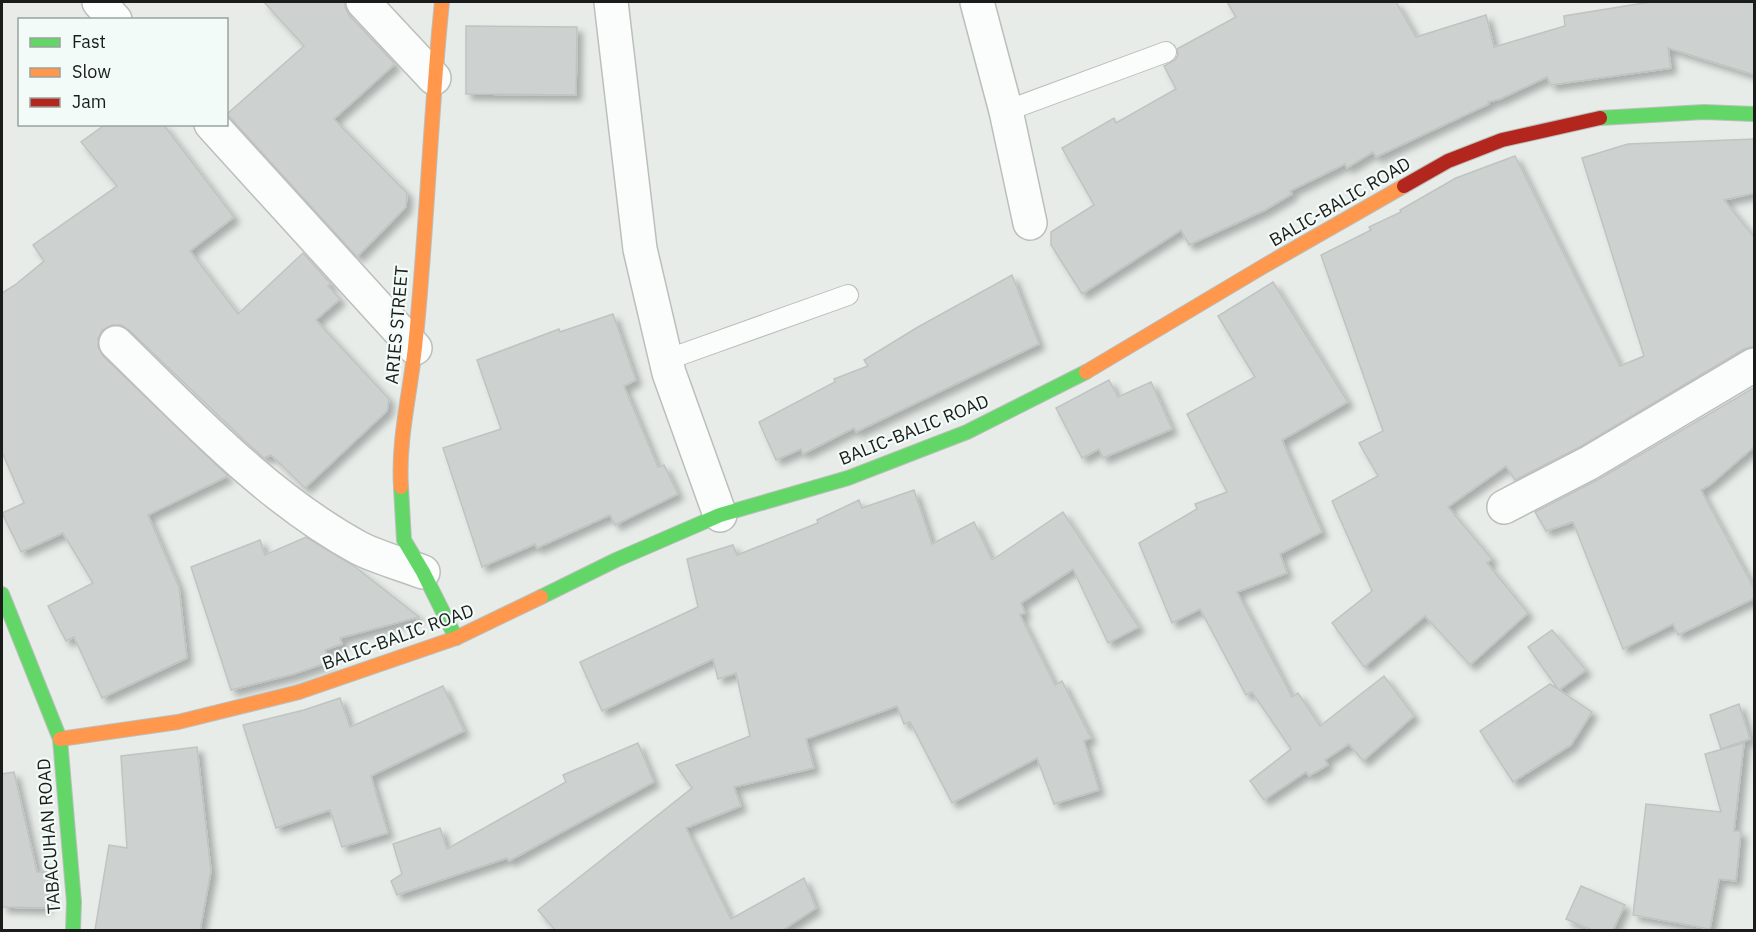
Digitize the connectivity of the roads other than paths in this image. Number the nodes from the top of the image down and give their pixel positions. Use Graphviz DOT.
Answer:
graph roads {
  1 [pos="99,2"];
  2 [pos="363,2"];
  3 [pos="442,2"];
  4 [pos="611,2"];
  5 [pos="977,2"];
  6 [pos="114,18"];
  7 [pos="1166,52"];
  8 [pos="434,78"];
  9 [pos="1006,111"];
  10 [pos="1755,114"];
  11 [pos="213,126"];
  12 [pos="1030,223"];
  13 [pos="848,295"];
  14 [pos="116,343"];
  15 [pos="415,348"];
  16 [pos="666,360"];
  17 [pos="1755,365"];
  18 [pos="1504,507"];
  19 [pos="720,515"];
  20 [pos="423,572"];
  21 [pos="2,594"];
  22 [pos="456,638"];
  23 [pos="60,739"];
  24 [pos="73,930"];
  1 -- 6 [label="street"];
  2 -- 8 [label="street"];
  3 -- 8 [label="main road, ARIES STREET"];
  4 -- 16 [label="street"];
  5 -- 9 [label="street"];
  7 -- 9 [label="lane"];
  8 -- 15 [label="main road, ARIES STREET"];
  9 -- 12 [label="street"];
  10 -- 19 [label="main road, BALIC-BALIC ROAD"];
  11 -- 15 [label="street"];
  13 -- 16 [label="lane"];
  14 -- 20 [label="street"];
  15 -- 20 [label="main road, ARIES STREET"];
  16 -- 19 [label="street"];
  17 -- 18 [label="street"];
  19 -- 22 [label="main road, BALIC-BALIC ROAD"];
  20 -- 22 [label="main road, ARIES STREET"];
  21 -- 23 [label="main road, TABACUHAN ROAD"];
  22 -- 23 [label="main road, BALIC-BALIC ROAD"];
  23 -- 24 [label="main road, TABACUHAN ROAD"];
}
